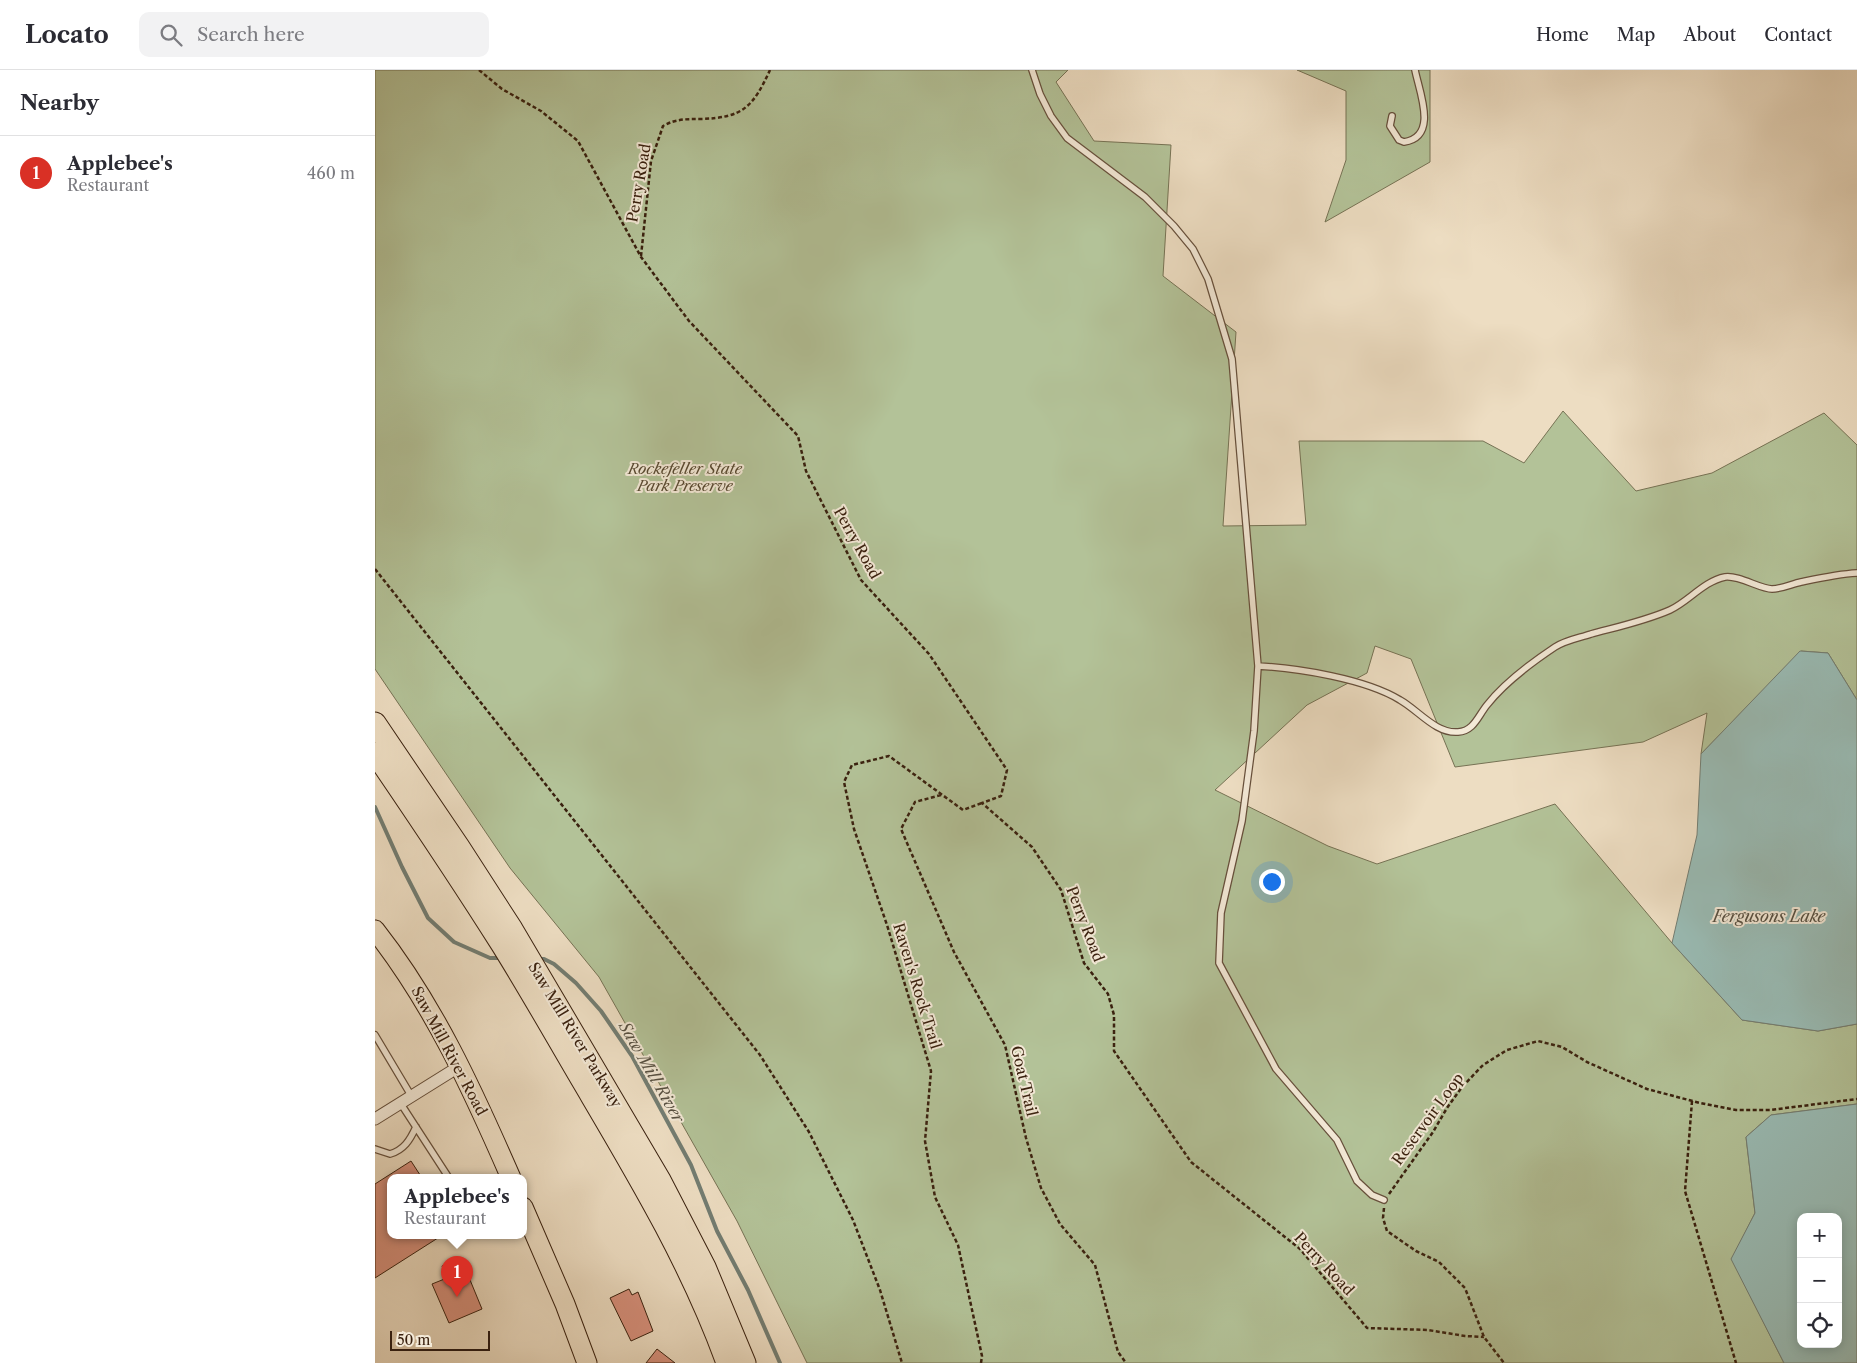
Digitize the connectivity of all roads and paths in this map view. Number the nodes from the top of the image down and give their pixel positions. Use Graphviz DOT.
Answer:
graph roads {
  1 [pos="479,70"];
  2 [pos="770,70"];
  3 [pos="1032,70"];
  4 [pos="1415,70"];
  5 [pos="1392,116"];
  6 [pos="641,257"];
  7 [pos="375,569"];
  8 [pos="1857,573"];
  9 [pos="1258,666"];
  10 [pos="375,723"];
  11 [pos="375,753"];
  12 [pos="941,795"];
  13 [pos="982,803"];
  14 [pos="375,930"];
  15 [pos="513,946"];
  16 [pos="375,1035"];
  17 [pos="460,1066"];
  18 [pos="412,1097"];
  19 [pos="1857,1099"];
  20 [pos="1692,1101"];
  21 [pos="401,1104"];
  22 [pos="375,1119"];
  23 [pos="416,1128"];
  24 [pos="375,1149"];
  25 [pos="446,1174"];
  26 [pos="509,1174"];
  27 [pos="1384,1200"];
  28 [pos="527,1216"];
  29 [pos="1485,1337"];
  30 [pos="731,1362"];
  31 [pos="587,1363"];
  32 [pos="902,1363"];
  33 [pos="981,1363"];
  34 [pos="1126,1363"];
  35 [pos="1503,1363"];
  36 [pos="1737,1363"];
  1 -- 6 [label="path, Perry Road"];
  2 -- 6 [label="path, Perry Road"];
  3 -- 9 [label="lane"];
  4 -- 5 [label="lane"];
  6 -- 13 [label="path, Perry Road"];
  7 -- 32 [label="path"];
  8 -- 9 [label="lane"];
  9 -- 27 [label="lane"];
  10 -- 15 [label="highway, Saw Mill River Parkway"];
  11 -- 15 [label="highway, Saw Mill River Parkway"];
  12 -- 13 [label="path, Raven's Rock Trail"];
  12 -- 33 [label="path, Raven's Rock Trail"];
  12 -- 34 [label="path, Goat Trail"];
  13 -- 29 [label="path, Perry Road"];
  14 -- 17 [label="main road, Saw Mill River Road"];
  15 -- 30 [label="highway, Saw Mill River Parkway"];
  16 -- 18 [label="lane"];
  17 -- 18 [label="street"];
  17 -- 26 [label="main road, Saw Mill River Road"];
  18 -- 21 [label="street"];
  19 -- 20 [label="path, Reservoir Loop"];
  20 -- 27 [label="path, Reservoir Loop"];
  20 -- 36 [label="path"];
  21 -- 22 [label="street"];
  21 -- 23 [label="lane"];
  23 -- 24 [label="lane"];
  23 -- 25 [label="lane"];
  27 -- 29 [label="path"];
  28 -- 31 [label="main road"];
  29 -- 35 [label="path"];
}
